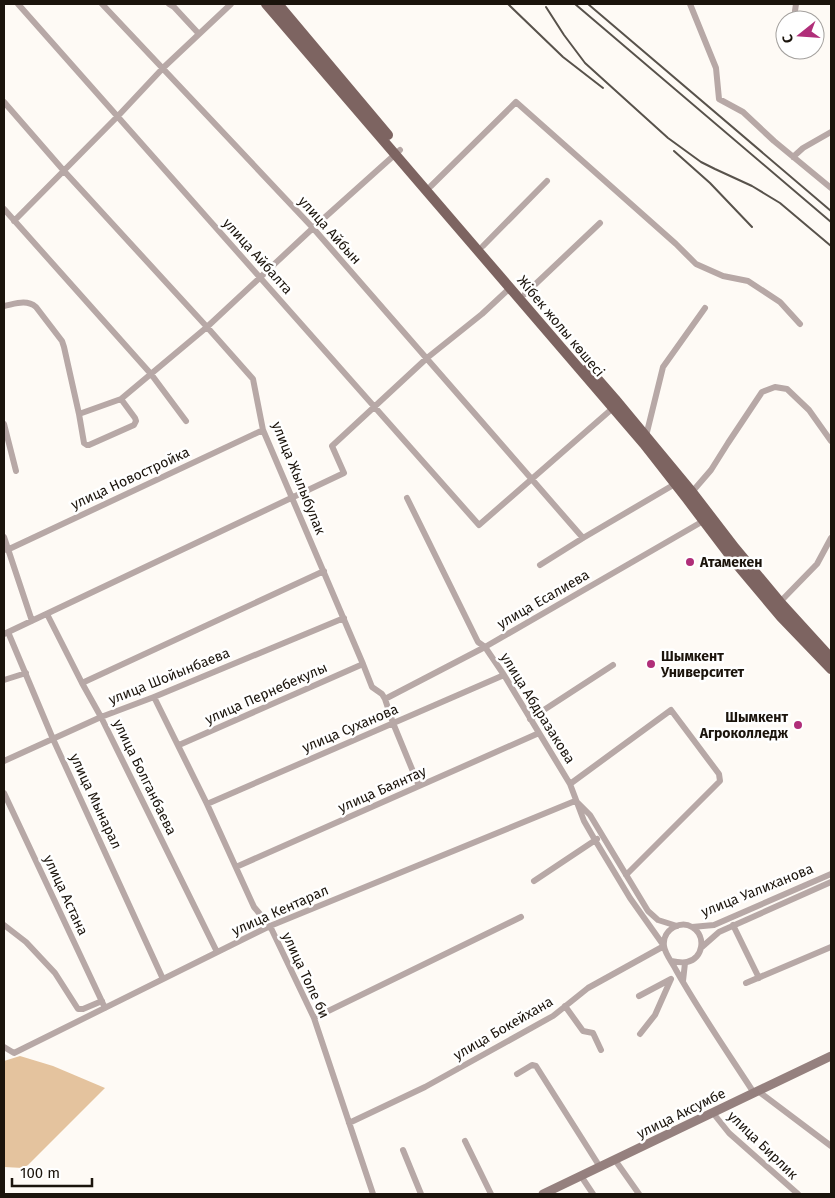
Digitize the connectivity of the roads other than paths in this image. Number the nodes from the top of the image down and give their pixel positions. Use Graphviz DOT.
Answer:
graph roads {
  1 [pos="18,4"];
  2 [pos="102,4"];
  3 [pos="169,4"];
  4 [pos="231,4"];
  5 [pos="266,4"];
  6 [pos="278,4"];
  7 [pos="690,4"];
  8 [pos="199,34"];
  9 [pos="162,68"];
  10 [pos="4,102"];
  11 [pos="118,116"];
  12 [pos="831,132"];
  13 [pos="398,152"];
  14 [pos="793,157"];
  15 [pos="64,171"];
  16 [pos="547,182"];
  17 [pos="431,186"];
  18 [pos="831,188"];
  19 [pos="4,209"];
  20 [pos="14,221"];
  21 [pos="600,223"];
  22 [pos="313,228"];
  23 [pos="483,246"];
  24 [pos="260,277"];
  25 [pos="510,288"];
  26 [pos="525,294"];
  27 [pos="4,306"];
  28 [pos="706,308"];
  29 [pos="800,324"];
  30 [pos="208,327"];
  31 [pos="427,358"];
  32 [pos="151,374"];
  33 [pos="121,399"];
  34 [pos="375,406"];
  35 [pos="613,408"];
  36 [pos="79,414"];
  37 [pos="186,421"];
  38 [pos="4,424"];
  39 [pos="263,430"];
  40 [pos="646,436"];
  41 [pos="831,441"];
  42 [pos="16,471"];
  43 [pos="532,479"];
  44 [pos="675,484"];
  45 [pos="692,492"];
  46 [pos="292,497"];
  47 [pos="406,498"];
  48 [pos="707,518"];
  49 [pos="4,537"];
  50 [pos="583,538"];
  51 [pos="831,538"];
  52 [pos="7,550"];
  53 [pos="540,566"];
  54 [pos="324,571"];
  55 [pos="780,602"];
  56 [pos="46,614"];
  57 [pos="344,618"];
  58 [pos="32,621"];
  59 [pos="6,633"];
  60 [pos="485,647"];
  61 [pos="831,658"];
  62 [pos="363,664"];
  63 [pos="614,665"];
  64 [pos="831,669"];
  65 [pos="26,673"];
  66 [pos="504,675"];
  67 [pos="4,680"];
  68 [pos="82,683"];
  69 [pos="154,696"];
  70 [pos="385,699"];
  71 [pos="101,717"];
  72 [pos="530,719"];
  73 [pos="393,723"];
  74 [pos="539,732"];
  75 [pos="53,738"];
  76 [pos="179,745"];
  77 [pos="4,761"];
  78 [pos="570,784"];
  79 [pos="419,786"];
  80 [pos="4,793"];
  81 [pos="575,801"];
  82 [pos="207,804"];
  83 [pos="602,835"];
  84 [pos="595,840"];
  85 [pos="236,867"];
  86 [pos="626,874"];
  87 [pos="831,874"];
  88 [pos="534,881"];
  89 [pos="831,882"];
  90 [pos="521,917"];
  91 [pos="4,925"];
  92 [pos="733,925"];
  93 [pos="270,926"];
  94 [pos="677,926"];
  95 [pos="692,927"];
  96 [pos="664,946"];
  97 [pos="831,947"];
  98 [pos="702,948"];
  99 [pos="217,952"];
  100 [pos="672,961"];
  101 [pos="685,963"];
  102 [pos="679,974"];
  103 [pos="758,978"];
  104 [pos="164,979"];
  105 [pos="671,979"];
  106 [pos="683,983"];
  107 [pos="746,983"];
  108 [pos="639,996"];
  109 [pos="104,1005"];
  110 [pos="565,1006"];
  111 [pos="314,1018"];
  112 [pos="640,1034"];
  113 [pos="4,1047"];
  114 [pos="601,1050"];
  115 [pos="831,1056"];
  116 [pos="516,1074"];
  117 [pos="756,1092"];
  118 [pos="713,1112"];
  119 [pos="349,1123"];
  120 [pos="465,1142"];
  121 [pos="831,1146"];
  122 [pos="403,1150"];
  123 [pos="615,1160"];
  124 [pos="600,1167"];
  125 [pos="580,1176"];
  126 [pos="373,1194"];
  127 [pos="421,1194"];
  128 [pos="491,1194"];
  129 [pos="543,1194"];
  130 [pos="592,1194"];
  131 [pos="639,1194"];
  132 [pos="798,1194"];
  1 -- 11 [label="street, улица Айбалта"];
  2 -- 9 [label="street, улица Айбын"];
  3 -- 8 [label="street"];
  4 -- 8 [label="street"];
  5 -- 13 [label="main road, Жібек жолы көшесі"];
  6 -- 13 [label="main road, Жібек жолы көшесі"];
  7 -- 14 [label="street"];
  8 -- 9 [label="street"];
  9 -- 11 [label="street"];
  9 -- 22 [label="street, улица Айбын"];
  10 -- 15 [label="street, улица Жылыбулак"];
  11 -- 15 [label="street"];
  11 -- 24 [label="street, улица Айбалта"];
  12 -- 14 [label="street"];
  13 -- 17 [label="main road, Жібек жолы көшесі"];
  13 -- 22 [label="street"];
  13 -- 25 [label="main road, Жібек жолы көшесі"];
  14 -- 18 [label="street"];
  15 -- 20 [label="street"];
  15 -- 30 [label="street, улица Жылыбулак"];
  16 -- 23 [label="street"];
  17 -- 23 [label="main road, Жібек жолы көшесі"];
  17 -- 29 [label="street"];
  19 -- 20 [label="street"];
  20 -- 32 [label="street"];
  21 -- 26 [label="street"];
  22 -- 24 [label="street"];
  22 -- 31 [label="street, улица Айбын"];
  23 -- 26 [label="main road, Жібек жолы көшесі"];
  24 -- 30 [label="street"];
  24 -- 34 [label="street, улица Айбалта"];
  25 -- 31 [label="street"];
  25 -- 35 [label="main road, Жібек жолы көшесі"];
  26 -- 40 [label="main road, Жібек жолы көшесі"];
  27 -- 36 [label="street"];
  28 -- 40 [label="street"];
  30 -- 32 [label="street"];
  30 -- 39 [label="street, улица Жылыбулак"];
  31 -- 34 [label="street"];
  31 -- 43 [label="street, улица Айбын"];
  32 -- 33 [label="street"];
  32 -- 37 [label="street"];
  33 -- 36 [label="street"];
  33 -- 36 [label="street"];
  34 -- 43 [label="street, улица Айбалта"];
  34 -- 46 [label="street"];
  35 -- 43 [label="street"];
  35 -- 44 [label="main road, Жібек жолы көшесі"];
  38 -- 42 [label="street"];
  39 -- 46 [label="street, улица Жылыбулак"];
  39 -- 52 [label="street, улица Новостройка"];
  40 -- 45 [label="main road, Жібек жолы көшесі"];
  41 -- 45 [label="street"];
  43 -- 50 [label="street, улица Айбын"];
  44 -- 48 [label="main road, Жібек жолы көшесі"];
  44 -- 50 [label="street"];
  45 -- 48 [label="main road, Жібек жолы көшесі"];
  46 -- 54 [label="street, улица Жылыбулак"];
  46 -- 56 [label="street"];
  47 -- 60 [label="street, улица Абдразакова"];
  48 -- 55 [label="main road, Жібек жолы көшесі"];
  48 -- 60 [label="street, улица Есалиева"];
  48 -- 64 [label="main road, Жібек жолы көшесі"];
  49 -- 52 [label="street"];
  50 -- 53 [label="street"];
  51 -- 55 [label="street"];
  52 -- 58 [label="street"];
  54 -- 57 [label="street, улица Жылыбулак"];
  54 -- 68 [label="street"];
  55 -- 61 [label="main road, Жібек жолы көшесі"];
  56 -- 58 [label="street"];
  56 -- 68 [label="street, улица Болганбаева"];
  57 -- 62 [label="street, улица Жылыбулак"];
  57 -- 69 [label="street, улица Шойынбаева"];
  58 -- 59 [label="street"];
  59 -- 65 [label="street, улица Мынарал"];
  60 -- 66 [label="street, улица Абдразакова"];
  60 -- 70 [label="street, улица Есалиева"];
  62 -- 70 [label="street, улица Жылыбулак"];
  62 -- 76 [label="street, улица Пернебекулы"];
  63 -- 72 [label="street"];
  65 -- 67 [label="street"];
  65 -- 75 [label="street, улица Мынарал"];
  66 -- 72 [label="street, улица Абдразакова"];
  66 -- 73 [label="street, улица Суханова"];
  68 -- 71 [label="street, улица Болганбаева"];
  69 -- 71 [label="street, улица Шойынбаева"];
  69 -- 76 [label="street, улица Толе би"];
  70 -- 73 [label="street, улица Жылыбулак"];
  71 -- 75 [label="street, улица Шойынбаева"];
  71 -- 99 [label="street, улица Болганбаева"];
  72 -- 74 [label="street, улица Абдразакова"];
  73 -- 79 [label="street, улица Жылыбулак"];
  73 -- 82 [label="street, улица Суханова"];
  74 -- 78 [label="street, улица Абдразакова"];
  74 -- 79 [label="street, улица Баянтау"];
  75 -- 77 [label="street, улица Шойынбаева"];
  75 -- 104 [label="street, улица Мынарал"];
  76 -- 82 [label="street, улица Толе би"];
  78 -- 81 [label="street, улица Абдразакова"];
  78 -- 86 [label="street"];
  79 -- 85 [label="street, улица Баянтау"];
  80 -- 109 [label="street, улица Астана"];
  81 -- 83 [label="street, улица Абдразакова"];
  81 -- 84 [label="street, улица Абдразакова"];
  81 -- 93 [label="street, улица Кентарал"];
  82 -- 85 [label="street, улица Толе би"];
  83 -- 84 [label="street"];
  83 -- 86 [label="street, улица Абдразакова"];
  84 -- 88 [label="street"];
  84 -- 96 [label="street, улица Абдразакова"];
  85 -- 93 [label="street, улица Толе би"];
  86 -- 94 [label="street, улица Абдразакова"];
  87 -- 95 [label="street, улица Уалиханова"];
  89 -- 92 [label="street, улица Уалиханова"];
  90 -- 111 [label="street"];
  91 -- 109 [label="street"];
  92 -- 98 [label="street, улица Уалиханова"];
  92 -- 103 [label="street"];
  93 -- 99 [label="street, улица Кентарал"];
  93 -- 111 [label="street, улица Толе би"];
  94 -- 95 [label="street"];
  94 -- 96 [label="street"];
  95 -- 98 [label="street"];
  96 -- 100 [label="street"];
  96 -- 110 [label="street, улица Бокейхана"];
  97 -- 103 [label="street"];
  98 -- 101 [label="street"];
  99 -- 104 [label="street, улица Кентарал"];
  100 -- 101 [label="street"];
  100 -- 102 [label="street"];
  101 -- 106 [label="street"];
  102 -- 105 [label="street"];
  102 -- 106 [label="street"];
  103 -- 107 [label="street"];
  104 -- 109 [label="street, улица Кентарал"];
  105 -- 108 [label="street"];
  105 -- 112 [label="street"];
  106 -- 117 [label="street"];
  109 -- 113 [label="street, улица Кентарал"];
  110 -- 114 [label="street"];
  110 -- 119 [label="street, улица Бокейхана"];
  111 -- 119 [label="street, улица Толе би"];
  115 -- 117 [label="main road, улица Аксумбе"];
  116 -- 124 [label="street"];
  117 -- 118 [label="main road, улица Аксумбе"];
  117 -- 121 [label="street"];
  118 -- 123 [label="main road, улица Аксумбе"];
  118 -- 132 [label="street, улица Бирлик"];
  119 -- 126 [label="street, улица Толе би"];
  120 -- 128 [label="street"];
  122 -- 127 [label="street"];
  123 -- 124 [label="main road, улица Аксумбе"];
  123 -- 131 [label="street"];
  124 -- 125 [label="main road, улица Аксумбе"];
  125 -- 129 [label="main road, улица Аксумбе"];
  125 -- 130 [label="street"];
}
